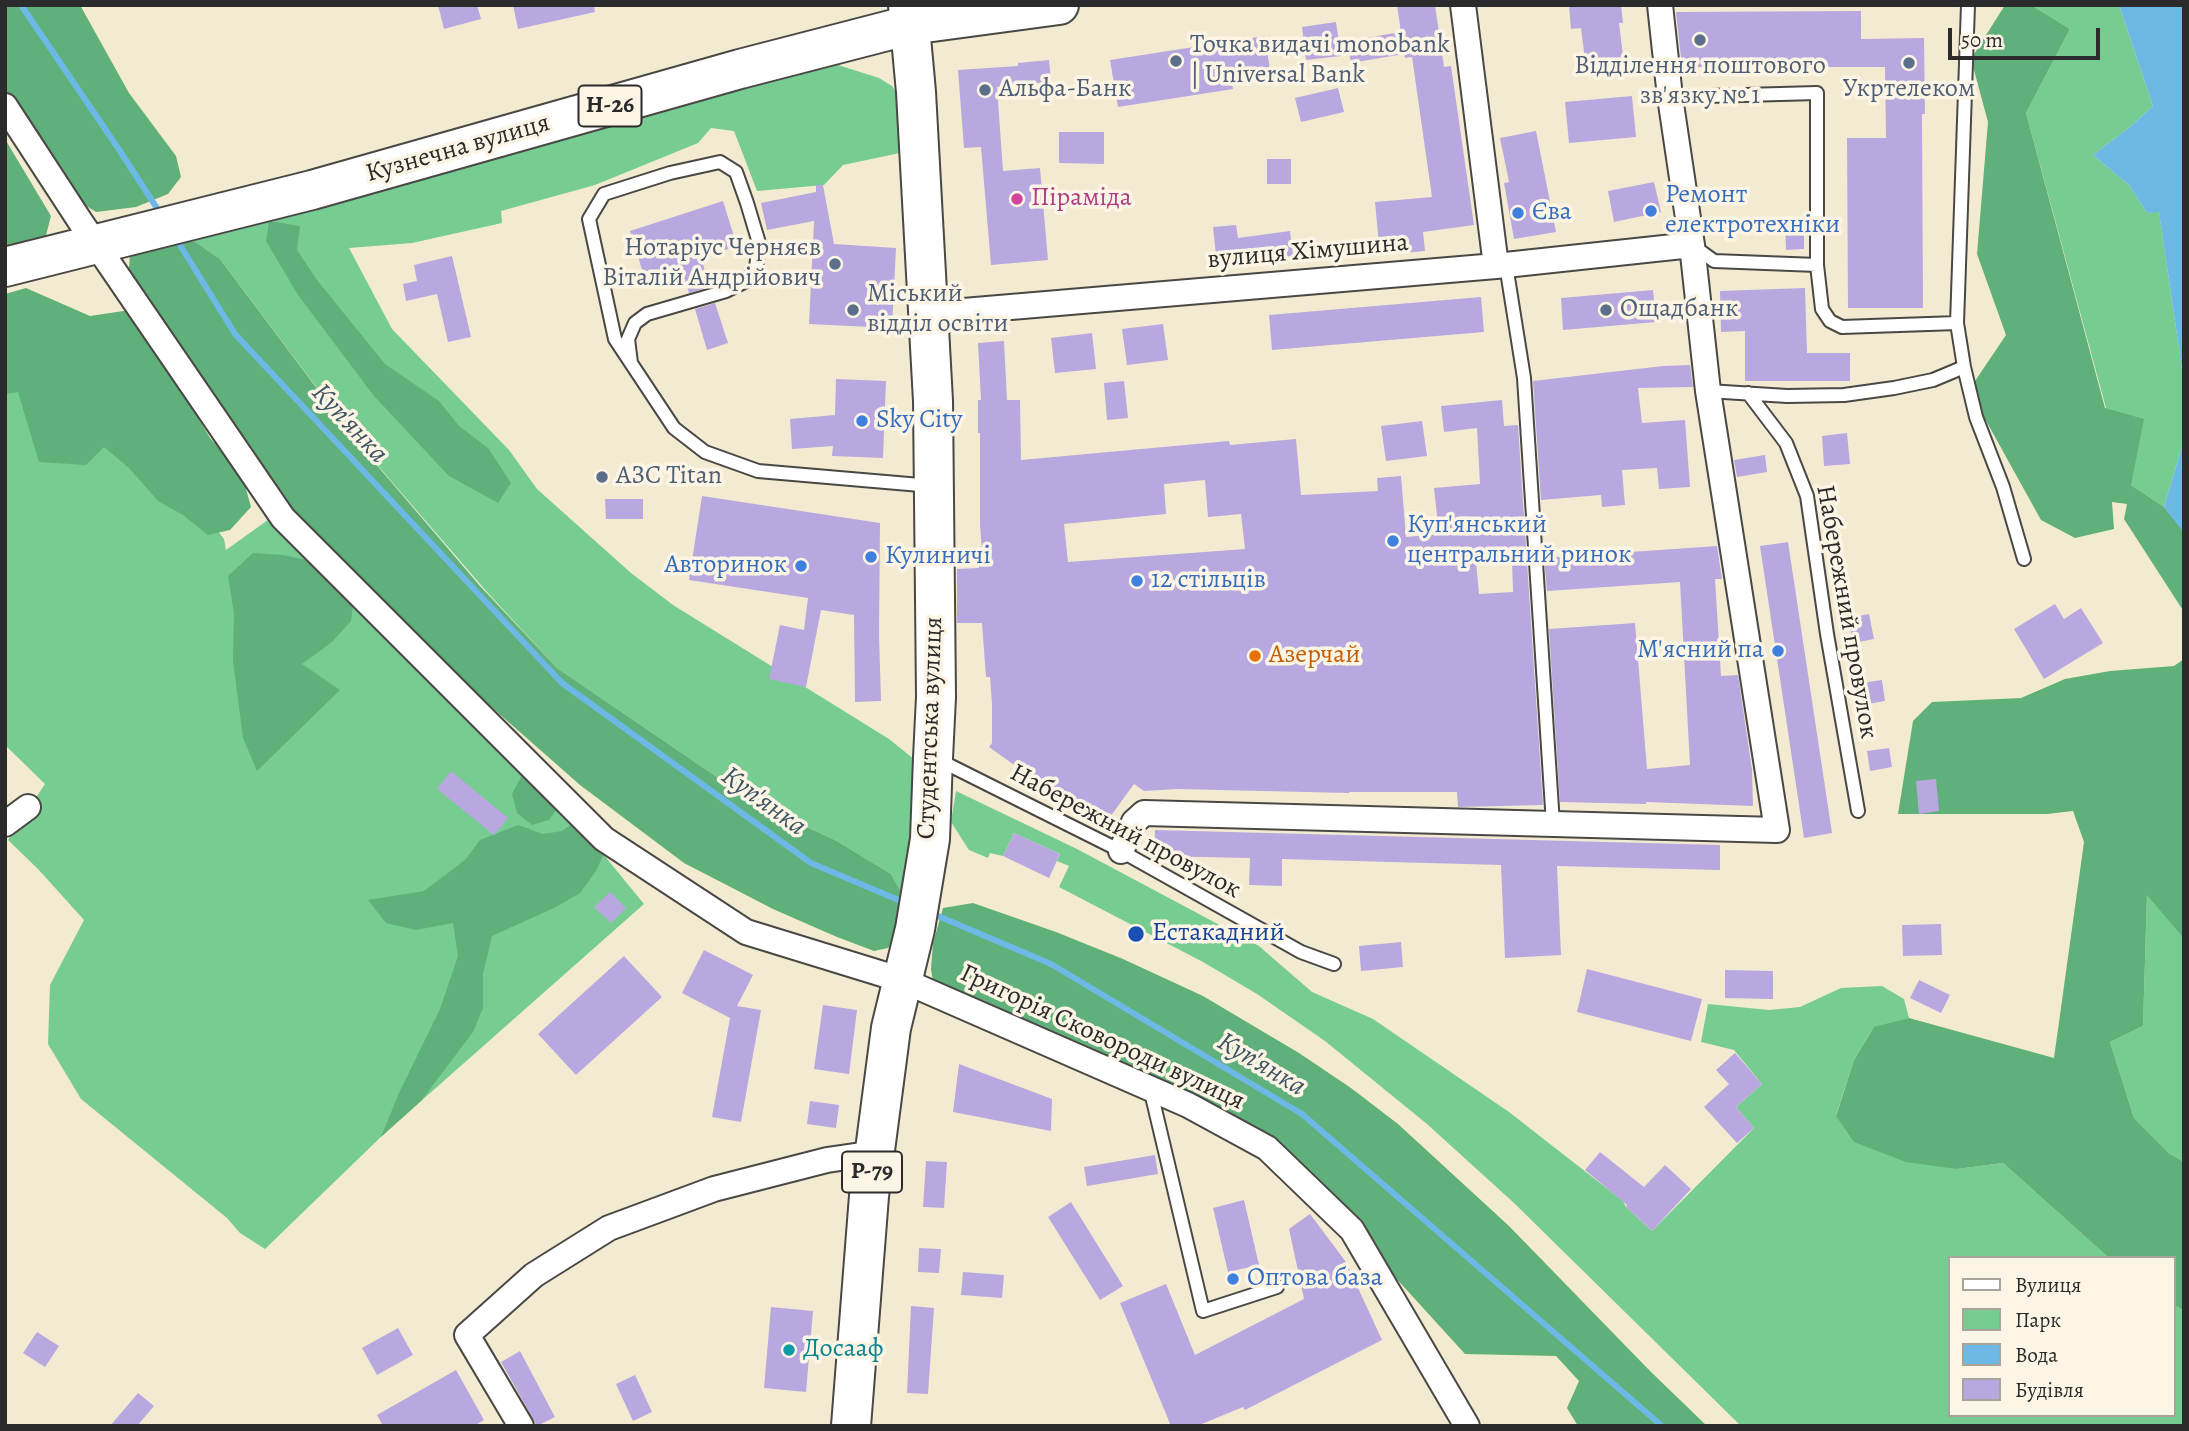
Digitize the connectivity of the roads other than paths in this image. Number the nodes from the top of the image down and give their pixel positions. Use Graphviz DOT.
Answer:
graph roads {
  1 [pos="1059,5"];
  2 [pos="1463,5"];
  3 [pos="1660,5"];
  4 [pos="1968,5"];
  5 [pos="909,15"];
  6 [pos="1670,97"];
  7 [pos="5,106"];
  8 [pos="1692,245"];
  9 [pos="1501,265"];
  10 [pos="1817,265"];
  11 [pos="5,267"];
  12 [pos="928,314"];
  13 [pos="1956,323"];
  14 [pos="631,363"];
  15 [pos="1964,367"];
  16 [pos="1708,391"];
  17 [pos="1748,393"];
  18 [pos="934,486"];
  19 [pos="2024,559"];
  20 [pos="933,758"];
  21 [pos="28,807"];
  22 [pos="1858,811"];
  23 [pos="5,824"];
  24 [pos="1553,824"];
  25 [pos="1121,851"];
  26 [pos="1334,964"];
  27 [pos="902,980"];
  28 [pos="1150,1088"];
  29 [pos="875,1153"];
  30 [pos="1277,1287"];
  31 [pos="521,1426"];
  32 [pos="851,1426"];
  33 [pos="1467,1426"];
  1 -- 5 [label="main road, Н-26"];
  2 -- 9 [label="street"];
  3 -- 6 [label="street"];
  4 -- 13 [label="lane"];
  5 -- 11 [label="main road, Кузнечна вулиця / Н-26"];
  5 -- 12 [label="main road, Студентська вулиця / Р-79"];
  6 -- 8 [label="street"];
  6 -- 10 [label="lane"];
  7 -- 27 [label="street, Григорія Сковороди вулиця"];
  8 -- 9 [label="street, вулиця Хімушина"];
  8 -- 10 [label="lane"];
  8 -- 16 [label="street"];
  9 -- 12 [label="street, вулиця Хімушина"];
  9 -- 24 [label="lane"];
  10 -- 13 [label="lane"];
  12 -- 18 [label="main road, Студентська вулиця / Р-79"];
  13 -- 15 [label="lane"];
  14 -- 14 [label="lane"];
  14 -- 18 [label="lane"];
  15 -- 17 [label="lane"];
  15 -- 19 [label="lane"];
  16 -- 17 [label="lane"];
  16 -- 24 [label="street"];
  17 -- 22 [label="lane, Набережний провулок"];
  18 -- 20 [label="main road, Студентська вулиця / Р-79"];
  20 -- 25 [label="lane, Набережний провулок"];
  20 -- 27 [label="main road, Студентська вулиця / Р-79"];
  21 -- 23 [label="street"];
  24 -- 25 [label="street"];
  25 -- 26 [label="lane, Набережний провулок"];
  27 -- 28 [label="street, Григорія Сковороди вулиця"];
  27 -- 29 [label="main road, Студентська вулиця / Р-79"];
  28 -- 30 [label="lane"];
  28 -- 33 [label="street, Григорія Сковороди вулиця"];
  29 -- 31 [label="street"];
  29 -- 32 [label="main road, Студентська вулиця / Р-79"];
}
